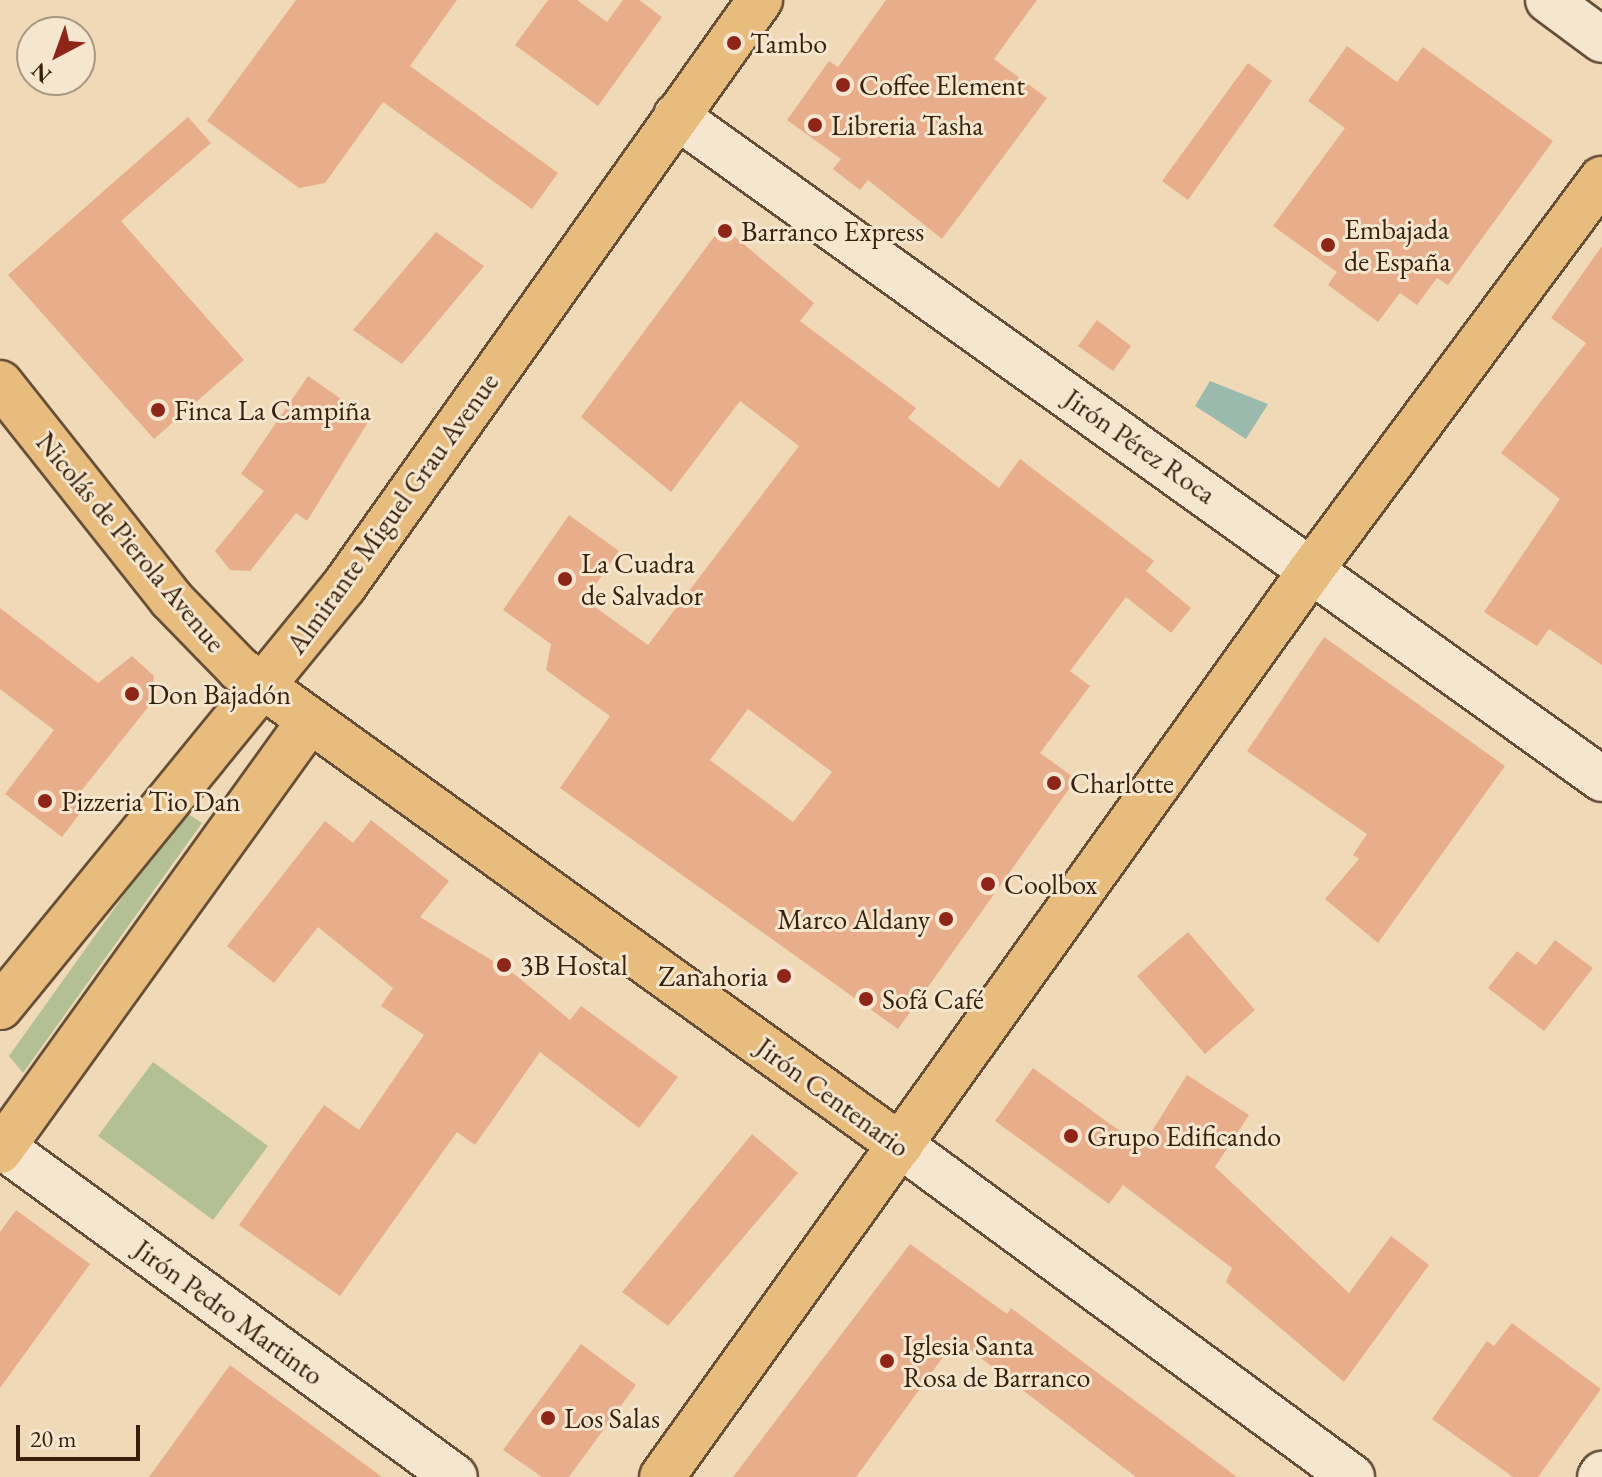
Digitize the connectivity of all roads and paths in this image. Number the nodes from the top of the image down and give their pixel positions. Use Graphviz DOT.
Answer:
graph roads {
  1 [pos="760,0"];
  2 [pos="1548,0"];
  3 [pos="1602,40"];
  4 [pos="676,116"];
  5 [pos="1602,179"];
  6 [pos="0,383"];
  7 [pos="1312,569"];
  8 [pos="263,688"];
  9 [pos="308,723"];
  10 [pos="1602,779"];
  11 [pos="0,1007"];
  12 [pos="900,1145"];
  13 [pos="1,1148"];
  14 [pos="455,1477"];
  15 [pos="662,1477"];
  16 [pos="1352,1477"];
  1 -- 4 [label="main road, Almirante Miguel Grau Avenue"];
  2 -- 3 [label="street"];
  4 -- 7 [label="street, Jirón Pérez Roca"];
  4 -- 8 [label="main road, Almirante Miguel Grau Avenue"];
  5 -- 7 [label="main road"];
  6 -- 8 [label="main road, Nicolás de Pierola Avenue"];
  7 -- 10 [label="street, Jirón Pérez Roca"];
  7 -- 12 [label="main road"];
  8 -- 9 [label="main road, Nicolás de Pierola Avenue"];
  8 -- 11 [label="main road, Almirante Miguel Grau Avenue"];
  9 -- 12 [label="main road, Jirón Centenario"];
  9 -- 13 [label="main road"];
  12 -- 15 [label="main road"];
  12 -- 16 [label="street, Jirón Centenario"];
  13 -- 14 [label="street, Jirón Pedro Martinto"];
}
